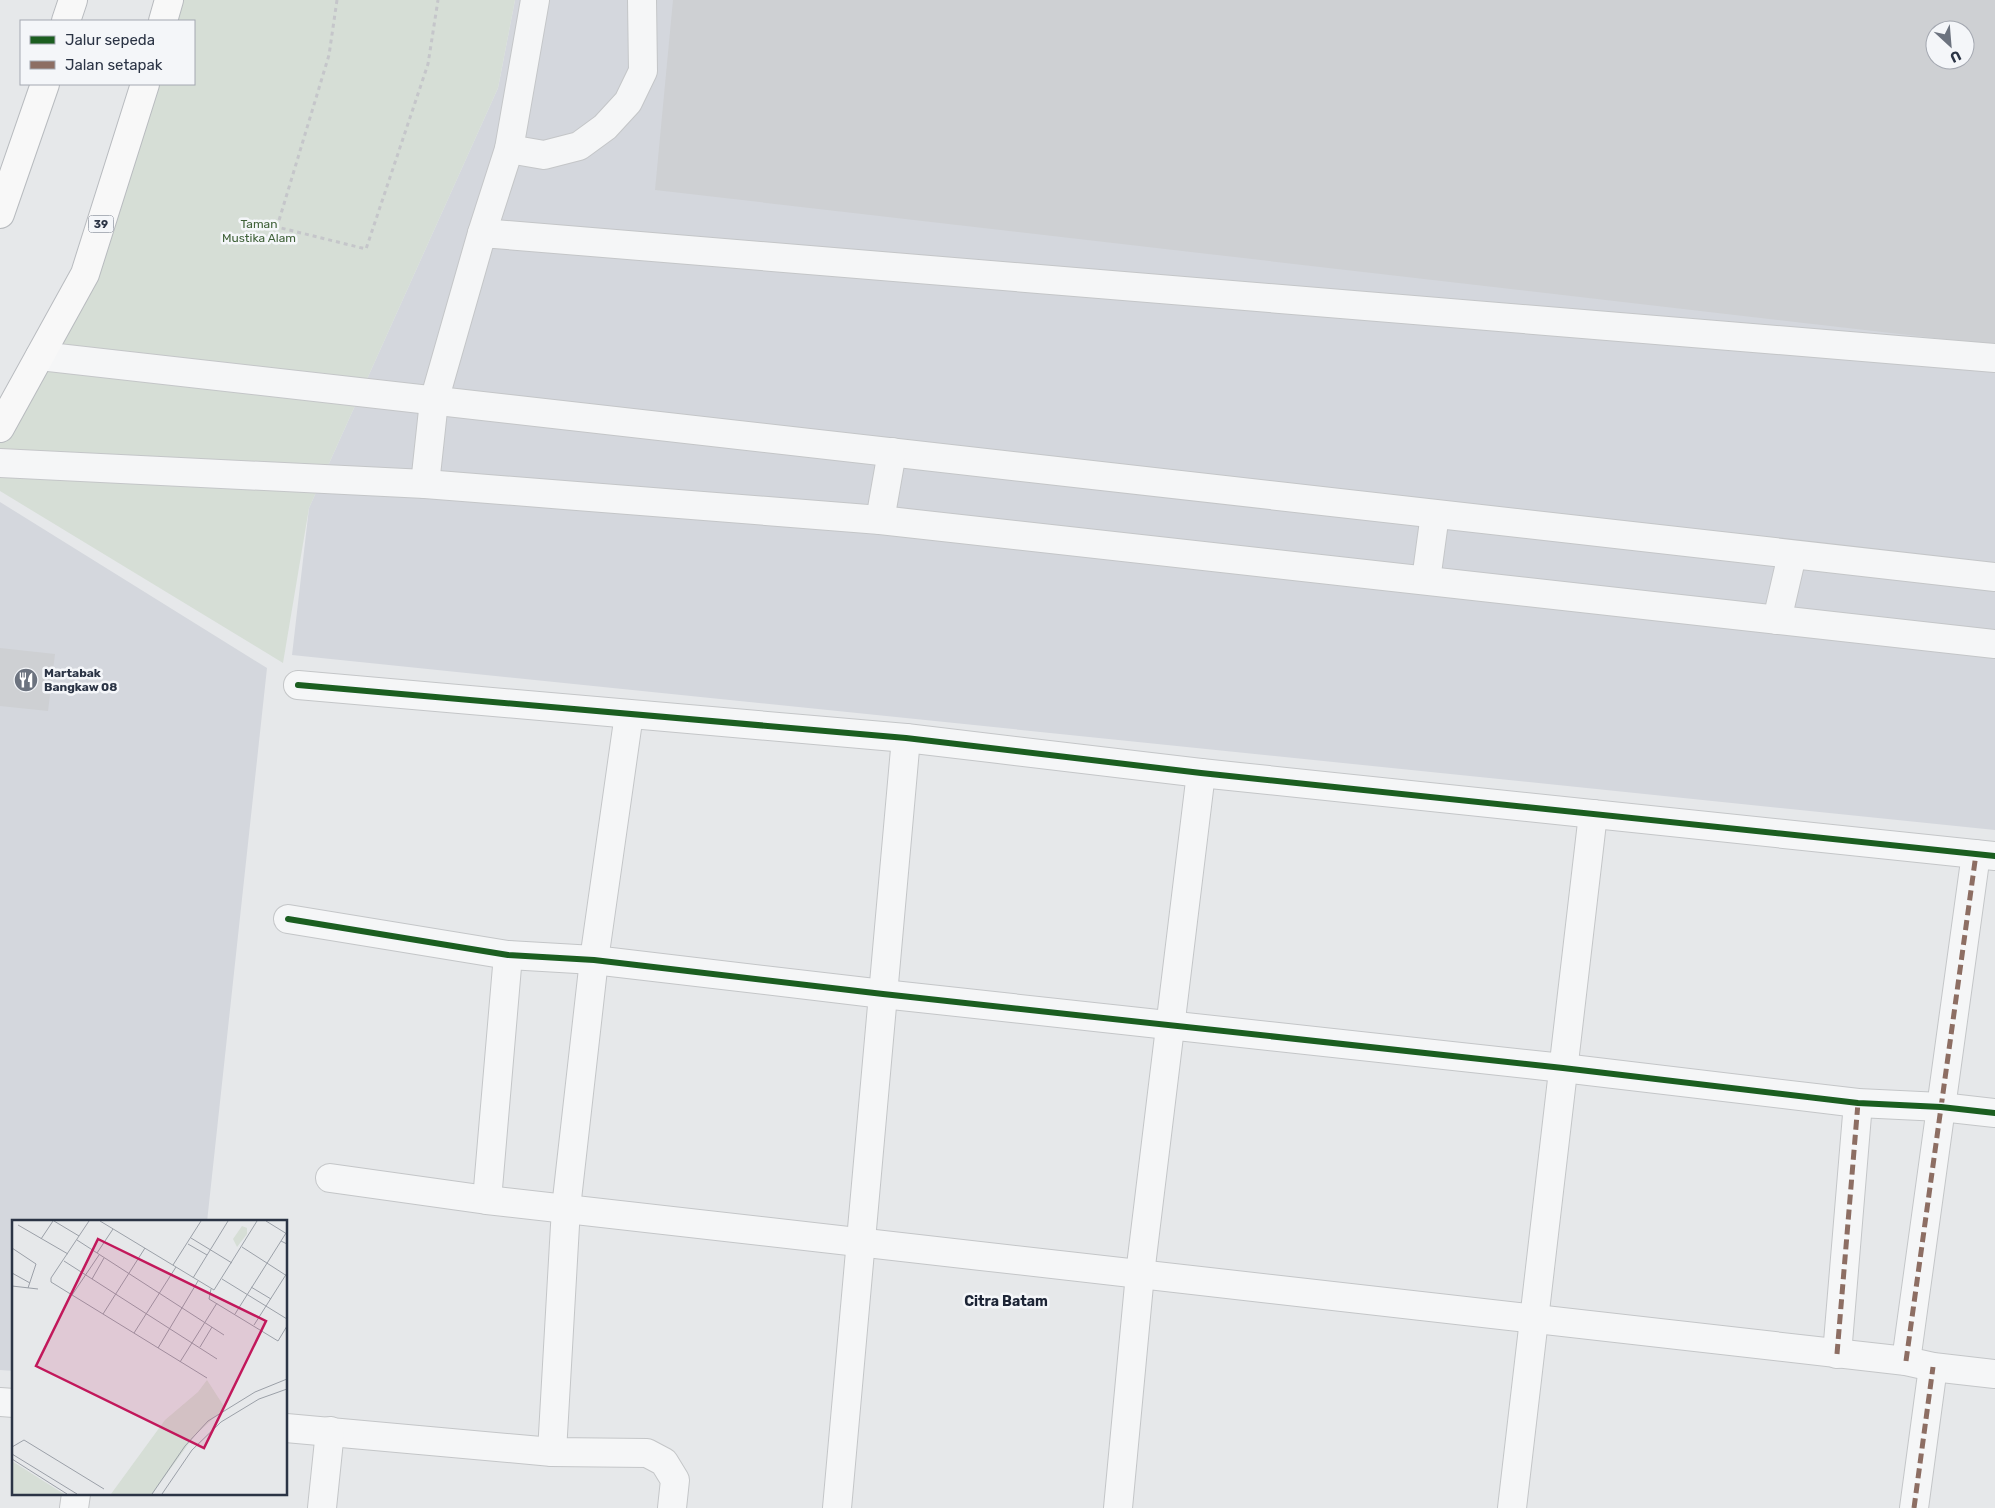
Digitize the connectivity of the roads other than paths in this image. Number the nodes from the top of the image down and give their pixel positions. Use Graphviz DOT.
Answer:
graph roads {
  1 [pos="73,0"];
  2 [pos="169,0"];
  3 [pos="535,0"];
  4 [pos="642,0"];
  5 [pos="66,20"];
  6 [pos="163,20"];
  7 [pos="45,85"];
  8 [pos="145,85"];
  9 [pos="508,149"];
  10 [pos="0,214"];
  11 [pos="482,233"];
  12 [pos="40,356"];
  13 [pos="1995,358"];
  14 [pos="434,400"];
  15 [pos="0,428"];
  16 [pos="892,452"];
  17 [pos="0,463"];
  18 [pos="425,484"];
  19 [pos="1435,514"];
  20 [pos="880,520"];
  21 [pos="1792,554"];
  22 [pos="1995,577"];
  23 [pos="1426,580"];
  24 [pos="1777,620"];
  25 [pos="1995,644"];
  26 [pos="298,685"];
  27 [pos="629,714"];
  28 [pos="906,738"];
  29 [pos="1201,773"];
  30 [pos="1593,814"];
  31 [pos="1986,855"];
  32 [pos="288,919"];
  33 [pos="508,955"];
  34 [pos="594,960"];
  35 [pos="883,994"];
  36 [pos="1172,1025"];
  37 [pos="1563,1068"];
  38 [pos="1858,1103"];
  39 [pos="1941,1107"];
  40 [pos="1995,1113"];
  41 [pos="330,1178"];
  42 [pos="487,1200"];
  43 [pos="566,1208"];
  44 [pos="861,1242"];
  45 [pos="1140,1274"];
  46 [pos="1534,1320"];
  47 [pos="1837,1354"];
  48 [pos="1906,1361"];
  49 [pos="1933,1367"];
  50 [pos="1995,1374"];
  51 [pos="288,1428"];
  52 [pos="330,1432"];
  53 [pos="552,1452"];
  54 [pos="322,1508"];
  55 [pos="672,1508"];
  56 [pos="837,1508"];
  57 [pos="1118,1508"];
  58 [pos="1512,1508"];
  59 [pos="1914,1508"];
  1 -- 5 [label="highway"];
  2 -- 6 [label="highway"];
  3 -- 9 [label="street"];
  4 -- 9 [label="street"];
  7 -- 10 [label="highway"];
  8 -- 12 [label="highway, 39"];
  9 -- 11 [label="street"];
  11 -- 13 [label="street"];
  11 -- 14 [label="street"];
  12 -- 14 [label="street"];
  12 -- 15 [label="highway, 39"];
  14 -- 16 [label="street"];
  14 -- 18 [label="street"];
  16 -- 19 [label="street"];
  16 -- 20 [label="street"];
  17 -- 18 [label="street"];
  18 -- 20 [label="street"];
  19 -- 21 [label="street"];
  19 -- 23 [label="street"];
  20 -- 23 [label="street"];
  21 -- 22 [label="street"];
  21 -- 24 [label="street"];
  23 -- 24 [label="street"];
  24 -- 25 [label="street"];
  26 -- 27 [label="street"];
  27 -- 28 [label="street"];
  27 -- 34 [label="street"];
  28 -- 29 [label="street"];
  28 -- 35 [label="street"];
  29 -- 30 [label="street"];
  29 -- 36 [label="street"];
  30 -- 31 [label="street"];
  30 -- 37 [label="street"];
  31 -- 39 [label="street"];
  32 -- 33 [label="street"];
  33 -- 34 [label="street"];
  33 -- 42 [label="street"];
  34 -- 35 [label="street"];
  34 -- 43 [label="street"];
  35 -- 36 [label="street"];
  35 -- 44 [label="street"];
  36 -- 37 [label="street"];
  36 -- 45 [label="street"];
  37 -- 38 [label="street"];
  37 -- 46 [label="street"];
  38 -- 39 [label="street"];
  38 -- 47 [label="street"];
  39 -- 40 [label="street"];
  39 -- 48 [label="street"];
  41 -- 42 [label="street"];
  42 -- 43 [label="street"];
  43 -- 44 [label="street"];
  43 -- 53 [label="street"];
  44 -- 45 [label="street"];
  44 -- 56 [label="street"];
  45 -- 46 [label="street"];
  45 -- 57 [label="street"];
  46 -- 47 [label="street"];
  46 -- 58 [label="street"];
  47 -- 48 [label="street"];
  48 -- 49 [label="street"];
  49 -- 50 [label="street"];
  49 -- 59 [label="street"];
  51 -- 52 [label="street"];
  52 -- 53 [label="street"];
  52 -- 54 [label="street"];
  53 -- 55 [label="street"];
}
